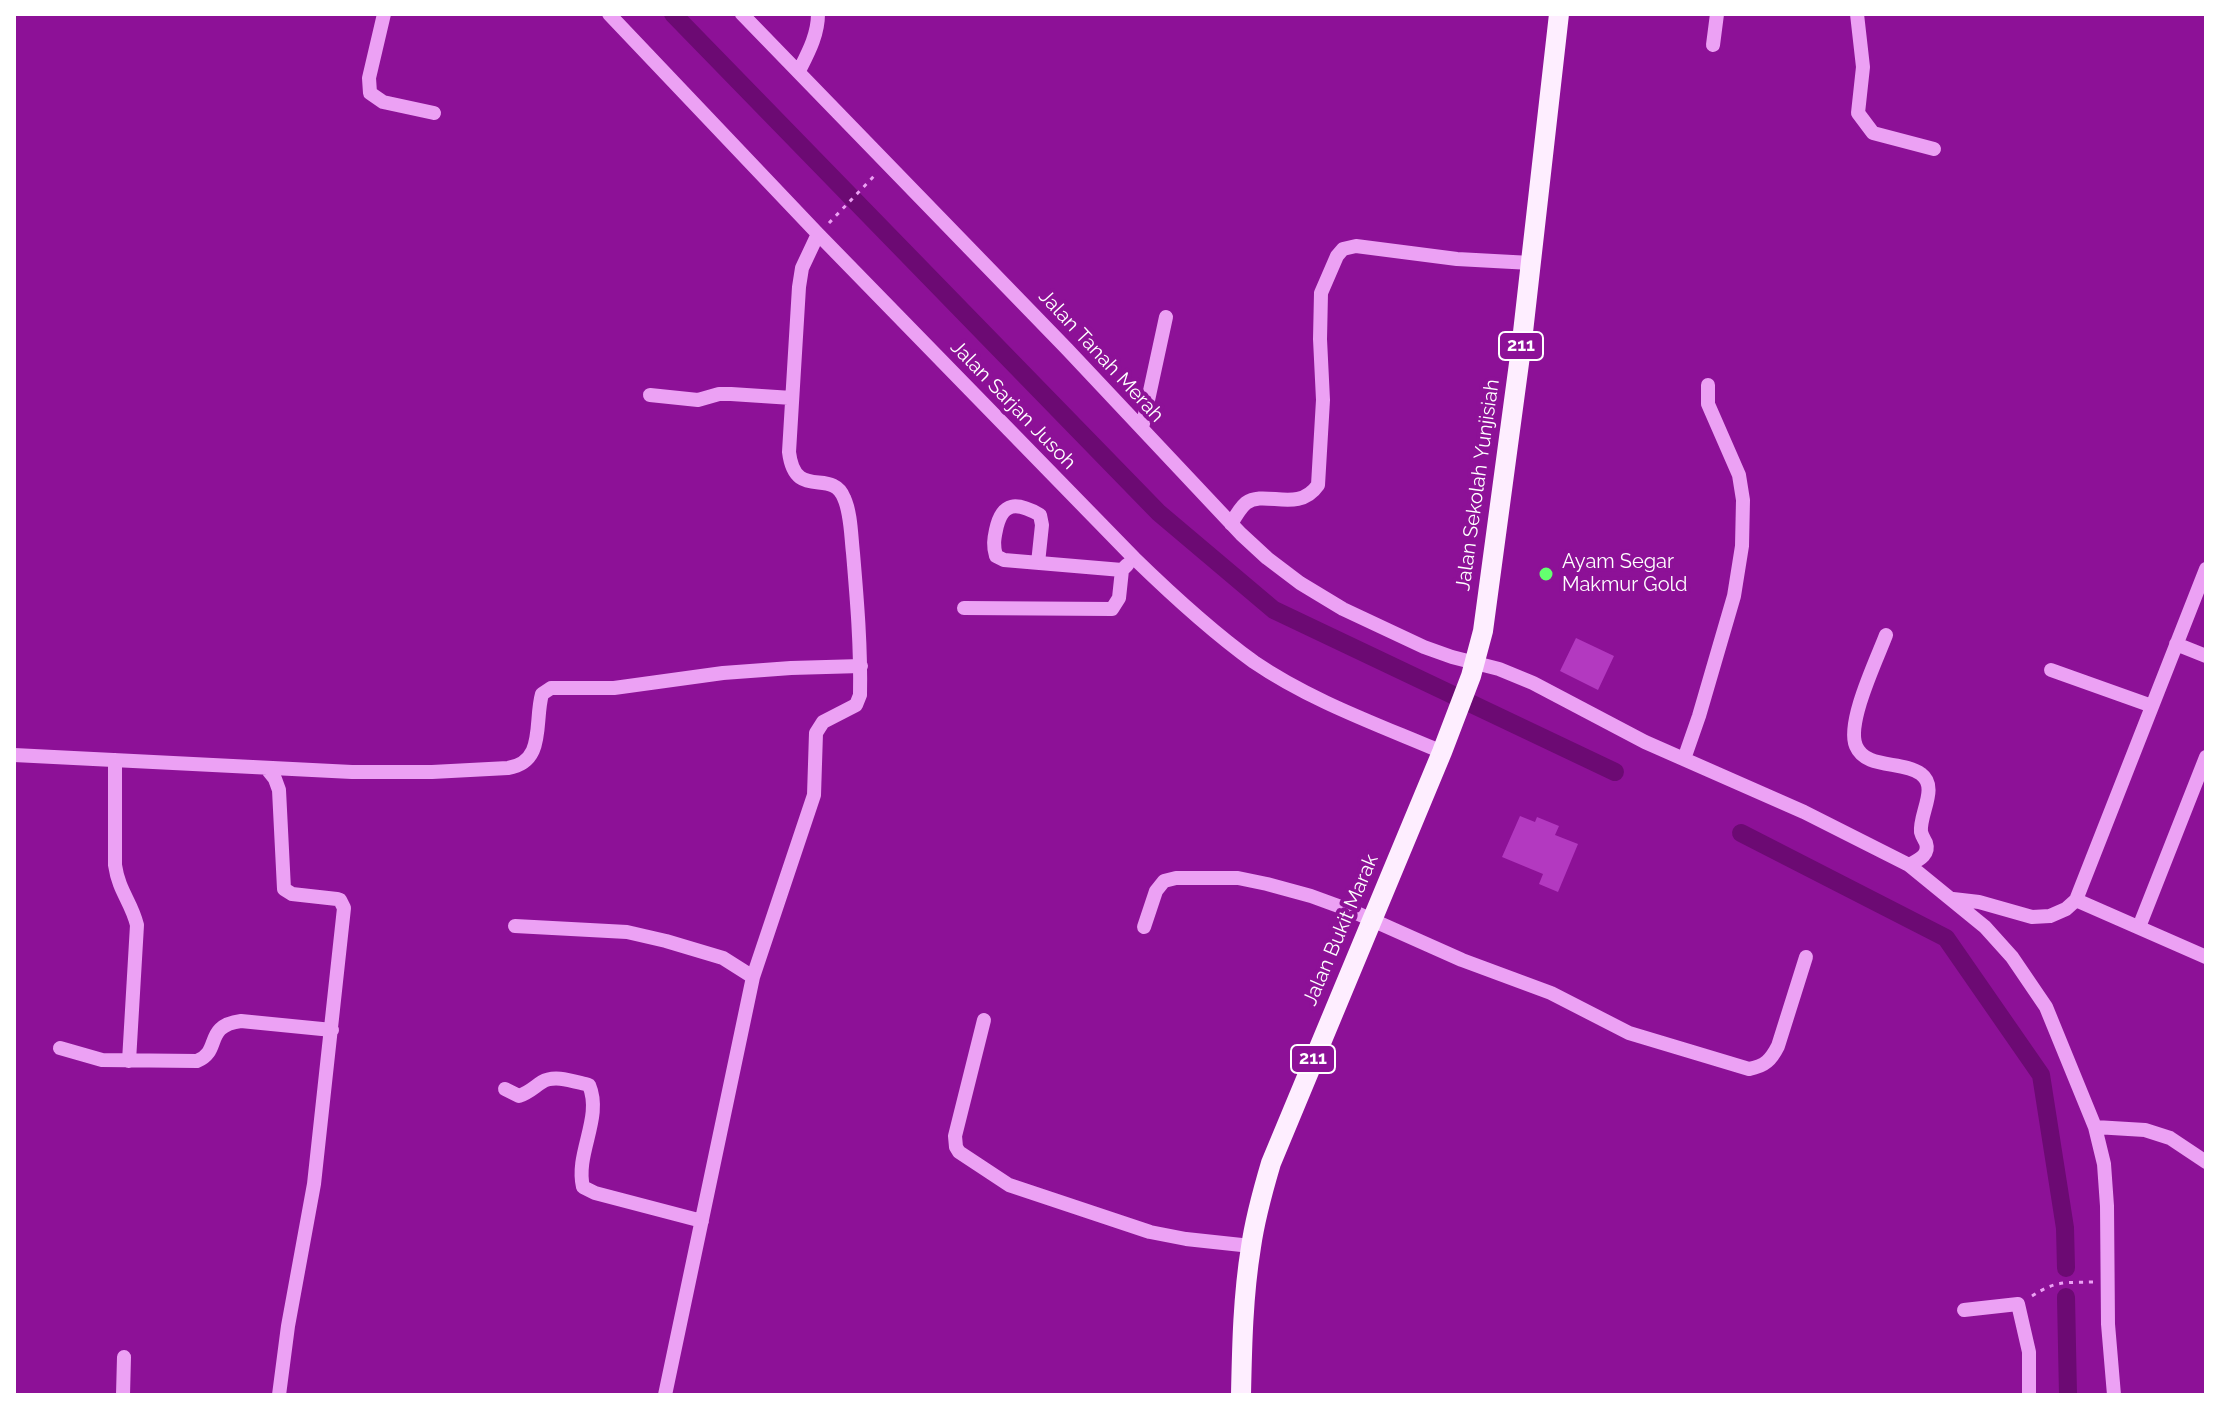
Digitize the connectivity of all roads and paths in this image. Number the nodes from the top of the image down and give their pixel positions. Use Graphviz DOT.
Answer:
graph roads {
  1 [pos="384,14"];
  2 [pos="609,14"];
  3 [pos="742,14"];
  4 [pos="818,14"];
  5 [pos="1559,14"];
  6 [pos="1717,14"];
  7 [pos="1857,14"];
  8 [pos="1713,45"];
  9 [pos="799,71"];
  10 [pos="434,113"];
  11 [pos="1934,149"];
  12 [pos="870,179"];
  13 [pos="831,220"];
  14 [pos="818,234"];
  15 [pos="1531,263"];
  16 [pos="1166,317"];
  17 [pos="1708,385"];
  18 [pos="650,395"];
  19 [pos="792,398"];
  20 [pos="1142,428"];
  21 [pos="1231,524"];
  22 [pos="1134,558"];
  23 [pos="1038,563"];
  24 [pos="2206,569"];
  25 [pos="1122,570"];
  26 [pos="964,608"];
  27 [pos="1886,635"];
  28 [pos="2176,644"];
  29 [pos="2206,656"];
  30 [pos="861,666"];
  31 [pos="1473,669"];
  32 [pos="2051,670"];
  33 [pos="2152,706"];
  34 [pos="1444,745"];
  35 [pos="14,755"];
  36 [pos="2206,757"];
  37 [pos="1684,759"];
  38 [pos="115,760"];
  39 [pos="267,769"];
  40 [pos="1909,865"];
  41 [pos="1953,899"];
  42 [pos="2076,900"];
  43 [pos="1371,919"];
  44 [pos="515,926"];
  45 [pos="1144,927"];
  46 [pos="2139,927"];
  47 [pos="1806,957"];
  48 [pos="2206,957"];
  49 [pos="753,977"];
  50 [pos="984,1020"];
  51 [pos="332,1030"];
  52 [pos="60,1048"];
  53 [pos="129,1061"];
  54 [pos="505,1089"];
  55 [pos="2095,1127"];
  56 [pos="2206,1162"];
  57 [pos="702,1221"];
  58 [pos="1251,1246"];
  59 [pos="2106,1282"];
  60 [pos="2018,1304"];
  61 [pos="1964,1310"];
  62 [pos="124,1357"];
  63 [pos="123,1395"];
  64 [pos="279,1395"];
  65 [pos="665,1395"];
  66 [pos="1241,1395"];
  67 [pos="2029,1395"];
  68 [pos="2114,1395"];
  1 -- 10 [label="street"];
  2 -- 14 [label="street, Jalan Sarjan Jusoh"];
  3 -- 9 [label="street, Jalan Tanah Merah"];
  4 -- 9 [label="street"];
  5 -- 15 [label="main road, Jalan Sekolah Yunjisiah / 211"];
  6 -- 8 [label="street"];
  7 -- 11 [label="street"];
  9 -- 20 [label="street, Jalan Tanah Merah"];
  12 -- 13 [label="path"];
  14 -- 19 [label="street"];
  14 -- 22 [label="street, Jalan Sarjan Jusoh"];
  15 -- 21 [label="street"];
  15 -- 31 [label="main road, Jalan Sekolah Yunjisiah / 211"];
  16 -- 20 [label="street"];
  17 -- 37 [label="street"];
  18 -- 19 [label="street"];
  19 -- 30 [label="street"];
  20 -- 21 [label="street, Jalan Tanah Merah"];
  21 -- 31 [label="street, Jalan Tanah Merah"];
  22 -- 25 [label="street"];
  22 -- 34 [label="street, Jalan Sarjan Jusoh"];
  23 -- 23 [label="street"];
  23 -- 25 [label="street"];
  24 -- 28 [label="street"];
  25 -- 26 [label="street"];
  27 -- 40 [label="street"];
  28 -- 29 [label="street"];
  28 -- 33 [label="street"];
  30 -- 39 [label="street"];
  30 -- 49 [label="street"];
  31 -- 34 [label="main road, Jalan Bukit Marak / 211"];
  31 -- 37 [label="street, Jalan Tanah Merah"];
  32 -- 33 [label="street"];
  33 -- 42 [label="street"];
  34 -- 43 [label="main road, Jalan Bukit Marak / 211"];
  35 -- 38 [label="street"];
  36 -- 46 [label="street"];
  37 -- 40 [label="street, Jalan Tanah Merah"];
  38 -- 39 [label="street"];
  38 -- 53 [label="street"];
  39 -- 51 [label="street"];
  40 -- 41 [label="street, Jalan Tanah Merah"];
  41 -- 42 [label="street"];
  41 -- 55 [label="street, Jalan Tanah Merah"];
  42 -- 46 [label="street"];
  43 -- 45 [label="street"];
  43 -- 47 [label="street"];
  43 -- 58 [label="main road, Jalan Bukit Marak / 211"];
  44 -- 49 [label="street"];
  46 -- 48 [label="street"];
  49 -- 57 [label="street"];
  50 -- 58 [label="street"];
  51 -- 53 [label="street"];
  51 -- 64 [label="street"];
  52 -- 53 [label="street"];
  54 -- 57 [label="street"];
  55 -- 56 [label="street"];
  55 -- 59 [label="street, Jalan Tanah Merah"];
  57 -- 65 [label="street"];
  58 -- 66 [label="main road, Jalan Bukit Marak / 211"];
  59 -- 60 [label="path"];
  59 -- 68 [label="street, Jalan Tanah Merah"];
  60 -- 61 [label="street"];
  60 -- 67 [label="street"];
  62 -- 63 [label="street"];
}
